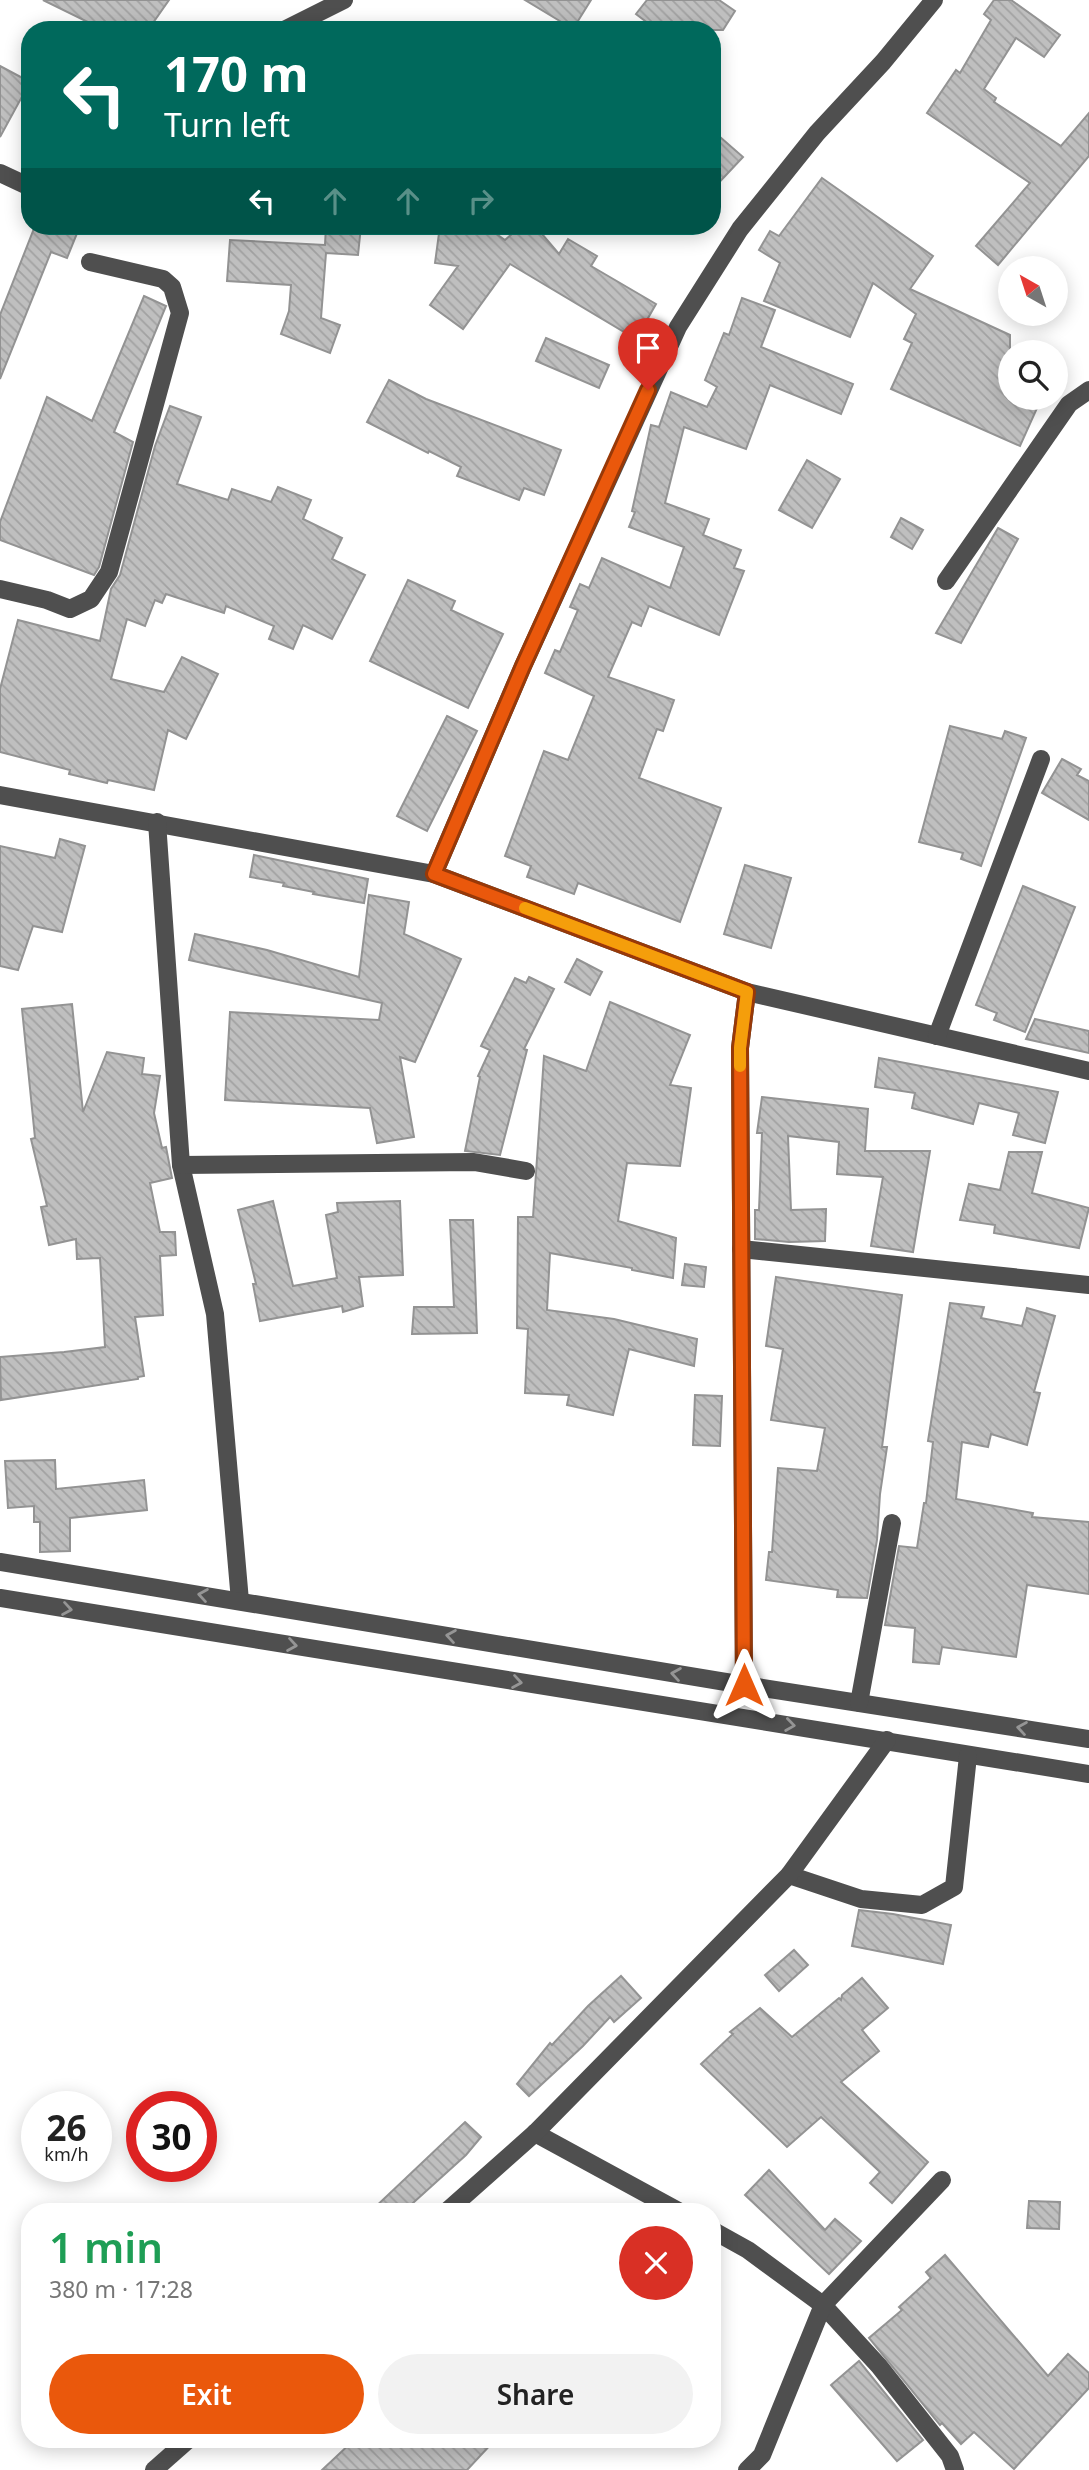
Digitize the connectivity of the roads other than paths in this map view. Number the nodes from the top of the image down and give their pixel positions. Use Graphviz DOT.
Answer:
graph roads {
  1 [pos="344,0"];
  2 [pos="934,0"];
  3 [pos="302,21"];
  4 [pos="0,173"];
  5 [pos="21,183"];
  6 [pos="90,262"];
  7 [pos="1089,390"];
  8 [pos="946,581"];
  9 [pos="0,589"];
  10 [pos="1041,759"];
  11 [pos="0,795"];
  12 [pos="157,822"];
  13 [pos="434,874"];
  14 [pos="747,992"];
  15 [pos="937,1036"];
  16 [pos="1089,1071"];
  17 [pos="181,1166"];
  18 [pos="526,1171"];
  19 [pos="741,1250"];
  20 [pos="1089,1285"];
  21 [pos="891,1523"];
  22 [pos="0,1562"];
  23 [pos="0,1598"];
  24 [pos="240,1601"];
  25 [pos="744,1685"];
  26 [pos="859,1703"];
  27 [pos="1089,1739"];
  28 [pos="887,1740"];
  29 [pos="968,1756"];
  30 [pos="1089,1774"];
  31 [pos="789,1875"];
  32 [pos="535,2133"];
  33 [pos="942,2180"];
  34 [pos="456,2203"];
  35 [pos="663,2203"];
  36 [pos="721,2235"];
  37 [pos="823,2305"];
  38 [pos="179,2448"];
  39 [pos="154,2470"];
  40 [pos="747,2470"];
  41 [pos="955,2470"];
  1 -- 3 [label="street"];
  2 -- 13 [label="street"];
  4 -- 5 [label="street"];
  6 -- 9 [label="street"];
  7 -- 8 [label="street"];
  10 -- 15 [label="street"];
  11 -- 12 [label="street"];
  12 -- 13 [label="street"];
  12 -- 17 [label="street"];
  13 -- 14 [label="street"];
  14 -- 15 [label="street"];
  14 -- 19 [label="street"];
  15 -- 16 [label="street"];
  17 -- 18 [label="street"];
  17 -- 24 [label="street"];
  19 -- 20 [label="street"];
  19 -- 25 [label="street"];
  21 -- 26 [label="street"];
  24 -- 22 [label="street, one-way"];
  23 -- 28 [label="street, one-way"];
  25 -- 24 [label="street, one-way"];
  25 -- 26 [label="street"];
  27 -- 26 [label="street, one-way"];
  28 -- 29 [label="street"];
  28 -- 31 [label="street"];
  29 -- 30 [label="street"];
  29 -- 31 [label="street"];
  31 -- 32 [label="street"];
  32 -- 34 [label="street"];
  32 -- 35 [label="street"];
  33 -- 37 [label="street"];
  36 -- 37 [label="street"];
  37 -- 40 [label="street"];
  37 -- 41 [label="street"];
  38 -- 39 [label="street"];
}
